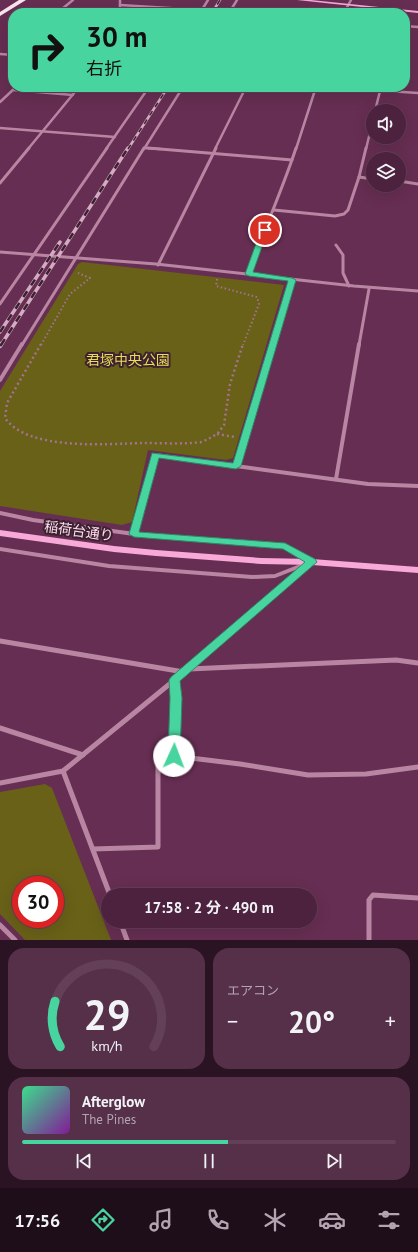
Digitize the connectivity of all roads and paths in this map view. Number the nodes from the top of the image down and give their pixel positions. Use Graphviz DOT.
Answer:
graph roads {
  1 [pos="23,0"];
  2 [pos="73,0"];
  3 [pos="120,0"];
  4 [pos="299,0"];
  5 [pos="351,0"];
  6 [pos="120,5"];
  7 [pos="348,5"];
  8 [pos="10,8"];
  9 [pos="66,8"];
  10 [pos="169,8"];
  11 [pos="346,8"];
  12 [pos="378,8"];
  13 [pos="11,92"];
  14 [pos="37,92"];
  15 [pos="75,92"];
  16 [pos="146,92"];
  17 [pos="180,92"];
  18 [pos="244,92"];
  19 [pos="314,92"];
  20 [pos="380,92"];
  21 [pos="73,95"];
  22 [pos="0,102"];
  23 [pos="377,104"];
  24 [pos="0,128"];
  25 [pos="42,132"];
  26 [pos="115,137"];
  27 [pos="367,144"];
  28 [pos="144,148"];
  29 [pos="213,154"];
  30 [pos="292,160"];
  31 [pos="359,177"];
  32 [pos="366,178"];
  33 [pos="406,182"];
  34 [pos="0,183"];
  35 [pos="418,184"];
  36 [pos="274,210"];
  37 [pos="336,245"];
  38 [pos="0,252"];
  39 [pos="34,254"];
  40 [pos="76,257"];
  41 [pos="158,265"];
  42 [pos="67,271"];
  43 [pos="218,271"];
  44 [pos="249,274"];
  45 [pos="292,280"];
  46 [pos="349,286"];
  47 [pos="370,289"];
  48 [pos="418,292"];
  49 [pos="0,304"];
  50 [pos="0,380"];
  51 [pos="216,434"];
  52 [pos="246,438"];
  53 [pos="236,466"];
  54 [pos="336,479"];
  55 [pos="418,486"];
  56 [pos="0,514"];
  57 [pos="0,533"];
  58 [pos="134,534"];
  59 [pos="0,549"];
  60 [pos="312,562"];
  61 [pos="418,570"];
  62 [pos="0,641"];
  63 [pos="418,663"];
  64 [pos="186,670"];
  65 [pos="174,680"];
  66 [pos="0,728"];
  67 [pos="83,755"];
  68 [pos="174,756"];
  69 [pos="418,767"];
  70 [pos="63,771"];
  71 [pos="0,783"];
  72 [pos="92,849"];
  73 [pos="107,888"];
  74 [pos="418,898"];
  75 [pos="0,925"];
  76 [pos="123,928"];
  77 [pos="15,940"];
  78 [pos="127,940"];
  79 [pos="369,940"];
  1 -- 8 [label="main road"];
  2 -- 9 [label="street"];
  3 -- 6 [label="street"];
  4 -- 7 [label="street"];
  5 -- 7 [label="street"];
  6 -- 10 [label="street"];
  7 -- 11 [label="street"];
  7 -- 12 [label="street"];
  13 -- 22 [label="street"];
  14 -- 21 [label="street"];
  15 -- 21 [label="street"];
  16 -- 26 [label="street"];
  17 -- 28 [label="street"];
  18 -- 29 [label="street"];
  19 -- 30 [label="street"];
  20 -- 23 [label="street"];
  21 -- 25 [label="street"];
  24 -- 25 [label="street"];
  25 -- 26 [label="street"];
  25 -- 34 [label="street"];
  26 -- 39 [label="street"];
  27 -- 31 [label="street"];
  28 -- 29 [label="street"];
  28 -- 40 [label="street"];
  29 -- 30 [label="street"];
  29 -- 41 [label="street"];
  30 -- 36 [label="street"];
  31 -- 32 [label="street"];
  31 -- 36 [label="street"];
  33 -- 35 [label="street"];
  36 -- 44 [label="street"];
  37 -- 46 [label="street"];
  38 -- 39 [label="street"];
  39 -- 40 [label="street"];
  39 -- 49 [label="street"];
  40 -- 41 [label="street"];
  40 -- 42 [label="street"];
  41 -- 43 [label="street"];
  42 -- 50 [label="street"];
  42 -- 51 [label="path"];
  43 -- 44 [label="street"];
  43 -- 51 [label="path"];
  44 -- 45 [label="street"];
  45 -- 46 [label="street"];
  45 -- 52 [label="street"];
  46 -- 47 [label="street"];
  47 -- 48 [label="street"];
  47 -- 54 [label="street"];
  51 -- 52 [label="path"];
  52 -- 53 [label="street"];
  53 -- 54 [label="street"];
  53 -- 58 [label="street"];
  54 -- 55 [label="street"];
  56 -- 58 [label="street"];
  57 -- 60 [label="street, 稲荷台通り"];
  58 -- 60 [label="street"];
  59 -- 60 [label="street"];
  60 -- 61 [label="street, 稲荷台通り"];
  60 -- 64 [label="street"];
  62 -- 64 [label="street"];
  63 -- 64 [label="street"];
  64 -- 65 [label="street"];
  65 -- 67 [label="street"];
  65 -- 68 [label="street"];
  66 -- 67 [label="street"];
  67 -- 70 [label="street"];
  68 -- 69 [label="street"];
  68 -- 72 [label="street"];
  70 -- 71 [label="street"];
  70 -- 72 [label="street"];
  72 -- 73 [label="street"];
  74 -- 79 [label="street"];
  75 -- 77 [label="street"];
  76 -- 78 [label="street"];
}
